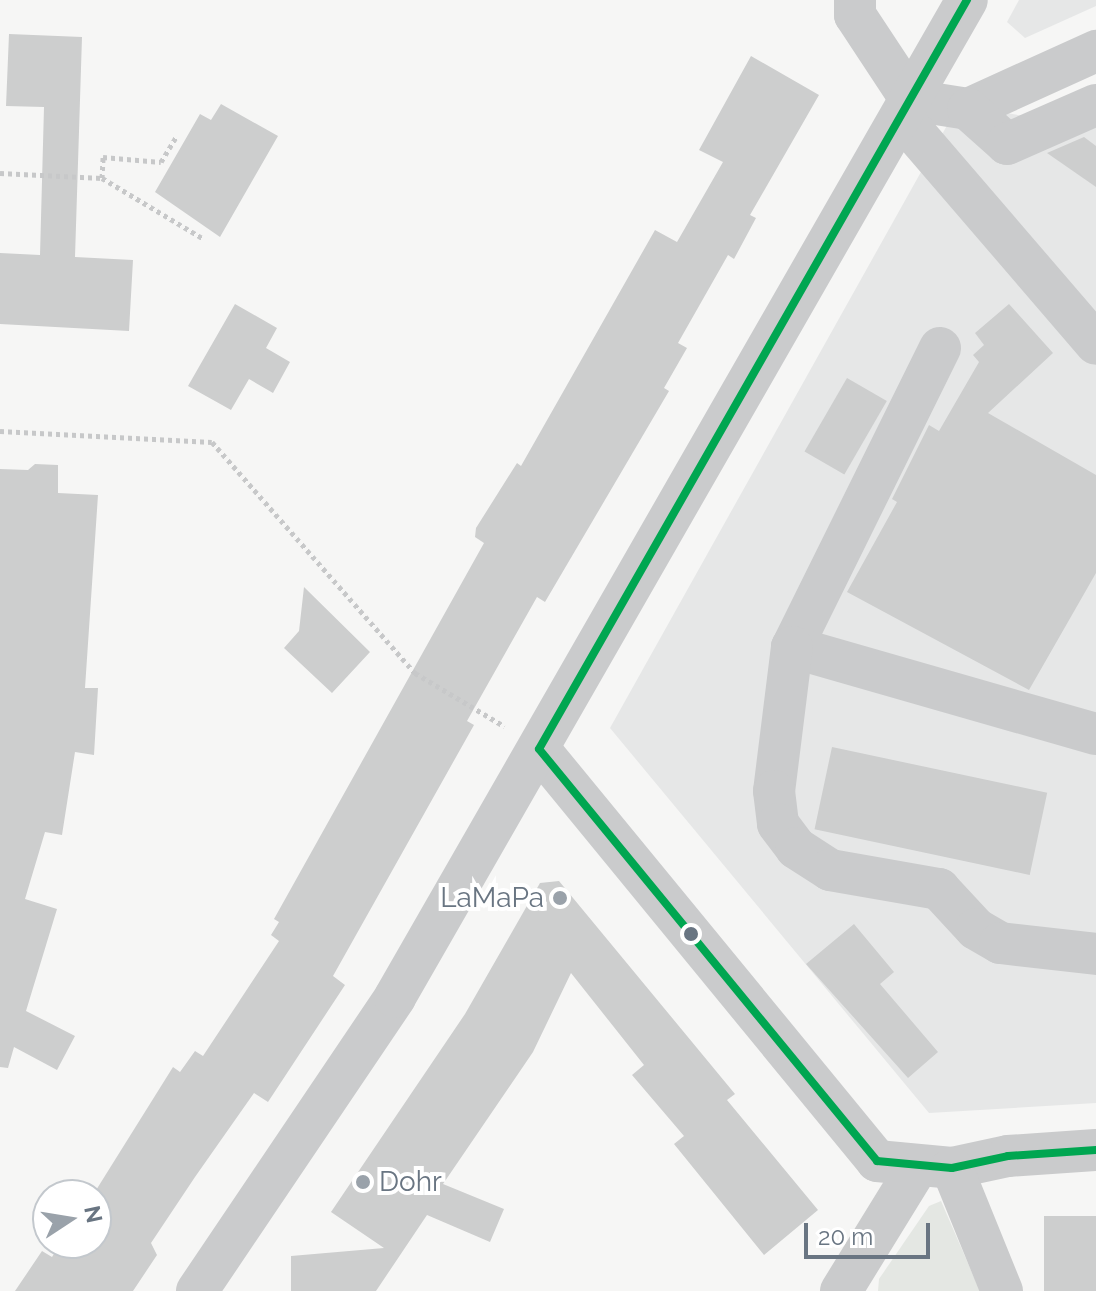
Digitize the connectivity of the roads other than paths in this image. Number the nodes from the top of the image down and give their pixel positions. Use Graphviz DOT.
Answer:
graph roads {
  1 [pos="855,0"];
  2 [pos="967,0"];
  3 [pos="1096,51"];
  4 [pos="1096,105"];
  5 [pos="906,108"];
  6 [pos="968,109"];
  7 [pos="1096,344"];
  8 [pos="940,348"];
  9 [pos="792,647"];
  10 [pos="1096,734"];
  11 [pos="539,749"];
  12 [pos="1096,954"];
  13 [pos="1096,1150"];
  14 [pos="934,1169"];
  15 [pos="197,1291"];
  16 [pos="841,1291"];
  17 [pos="1002,1291"];
  1 -- 5 [label="street"];
  2 -- 5 [label="street"];
  3 -- 6 [label="street"];
  4 -- 6 [label="street"];
  5 -- 6 [label="street"];
  5 -- 7 [label="street"];
  5 -- 11 [label="street"];
  8 -- 9 [label="street"];
  9 -- 10 [label="street"];
  9 -- 12 [label="street"];
  11 -- 14 [label="street"];
  11 -- 15 [label="street"];
  13 -- 14 [label="street"];
  14 -- 16 [label="street"];
  14 -- 17 [label="street"];
}
